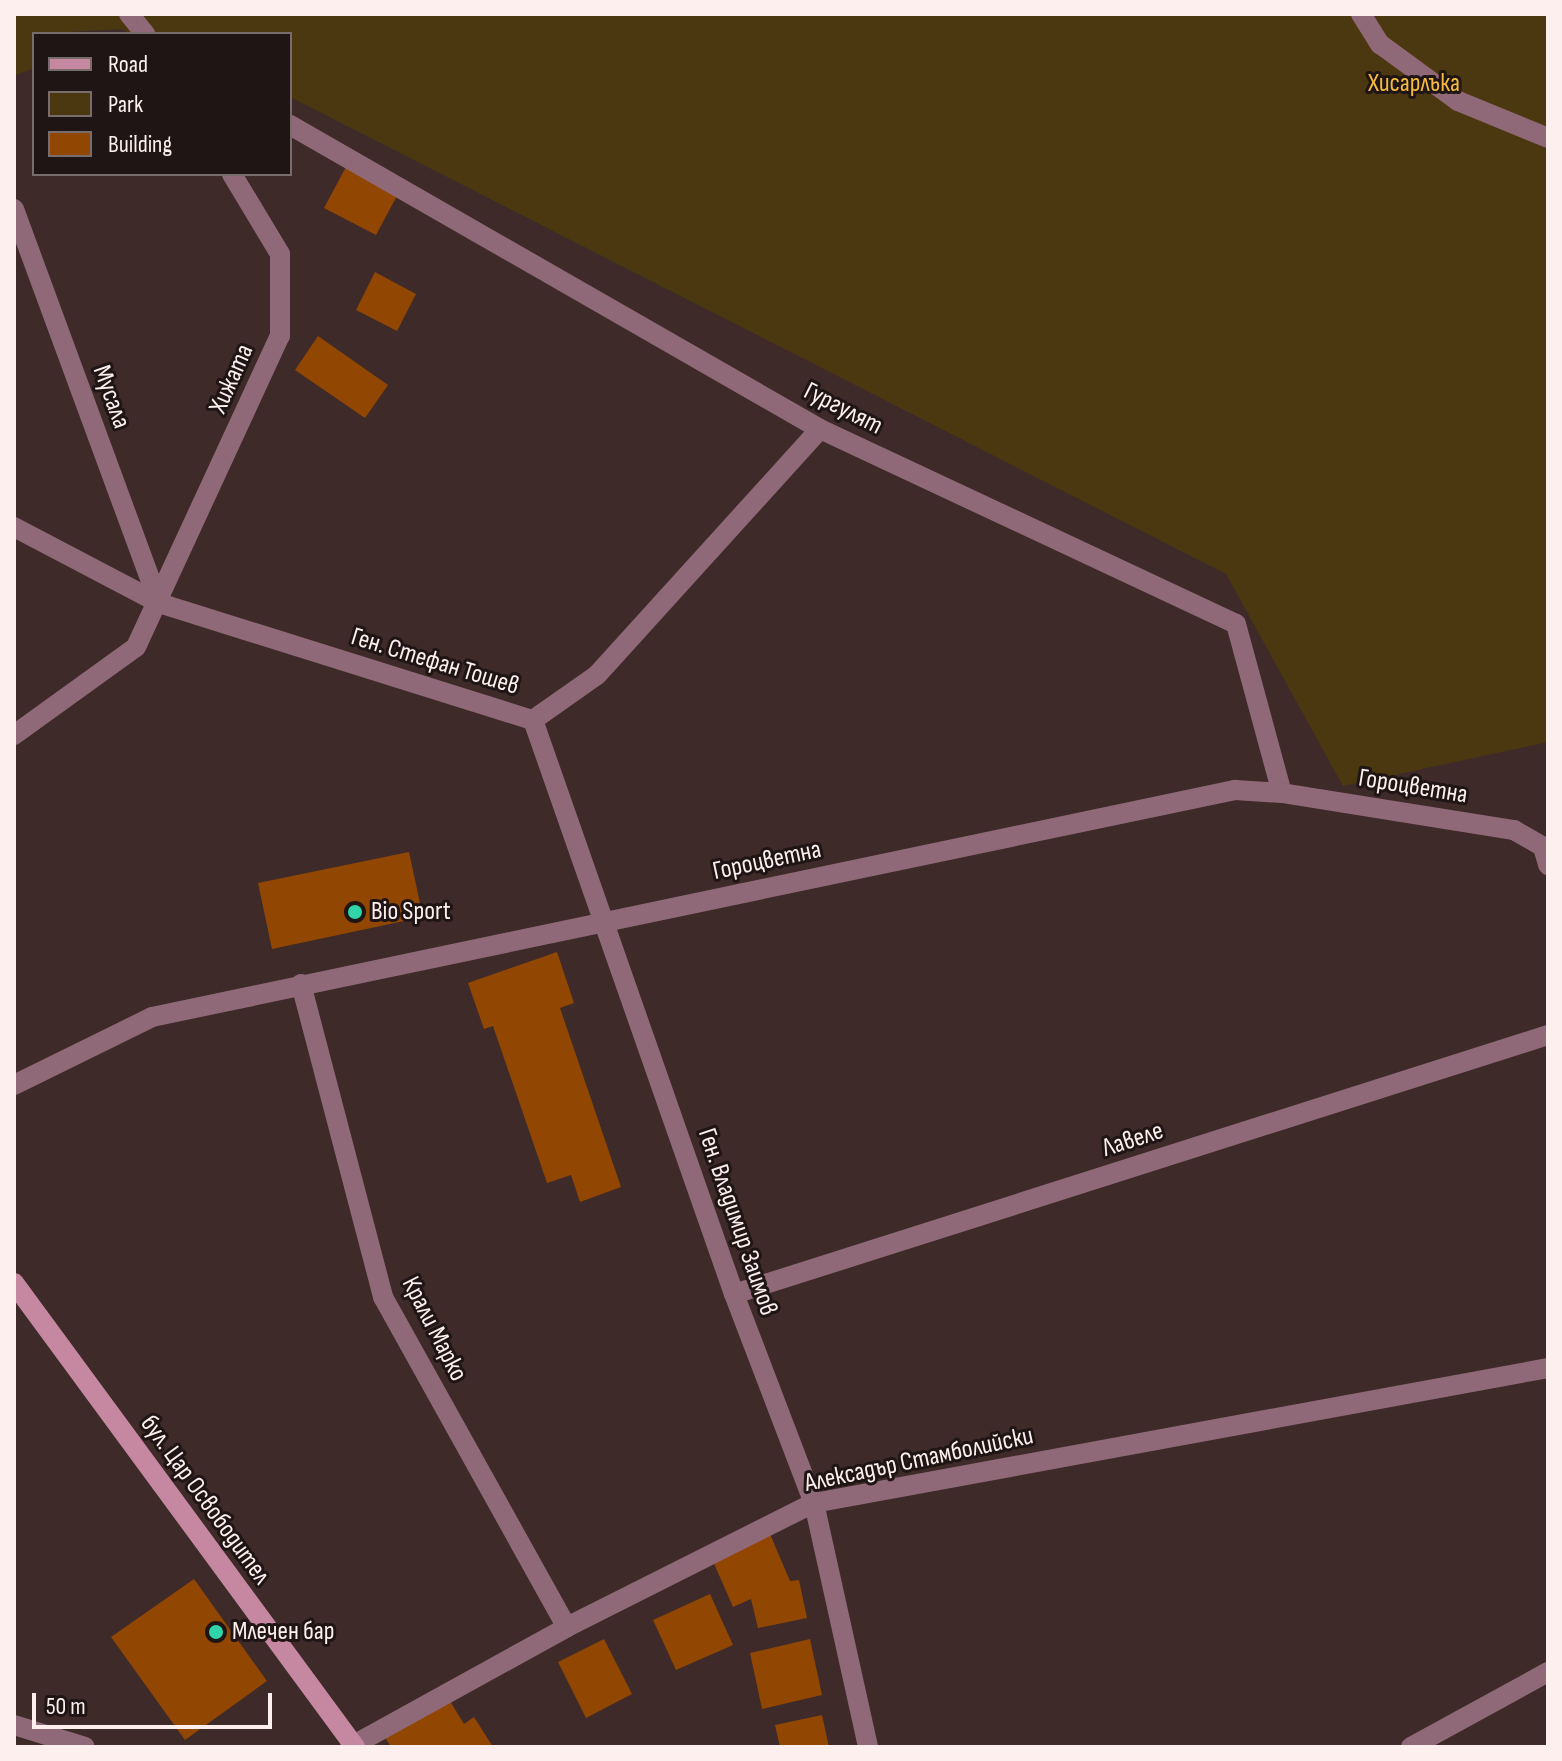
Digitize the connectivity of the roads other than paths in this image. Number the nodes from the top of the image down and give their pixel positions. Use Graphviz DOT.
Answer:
graph roads {
  1 [pos="129,14"];
  2 [pos="1361,14"];
  3 [pos="143,32"];
  4 [pos="292,126"];
  5 [pos="1548,138"];
  6 [pos="233,176"];
  7 [pos="14,209"];
  8 [pos="820,429"];
  9 [pos="14,527"];
  10 [pos="159,603"];
  11 [pos="533,720"];
  12 [pos="14,735"];
  13 [pos="1282,793"];
  14 [pos="1546,856"];
  15 [pos="604,921"];
  16 [pos="301,984"];
  17 [pos="1548,1035"];
  18 [pos="14,1085"];
  19 [pos="14,1283"];
  20 [pos="734,1294"];
  21 [pos="1548,1368"];
  22 [pos="814,1503"];
  23 [pos="567,1627"];
  24 [pos="1548,1672"];
  25 [pos="14,1725"];
  26 [pos="353,1746"];
  27 [pos="85,1747"];
  28 [pos="868,1747"];
  29 [pos="1411,1747"];
  1 -- 3 [label="street"];
  2 -- 5 [label="street"];
  4 -- 8 [label="street, Гургулят"];
  6 -- 10 [label="street, Хижата"];
  7 -- 10 [label="street, Мусала"];
  8 -- 11 [label="street, Ген. Стефан Тошев"];
  8 -- 13 [label="street, Гургулят"];
  9 -- 10 [label="street, Ген. Стефан Тошев"];
  10 -- 11 [label="street, Ген. Стефан Тошев"];
  10 -- 12 [label="street, Хижата"];
  11 -- 15 [label="street, Ген. Владимир Заимов"];
  13 -- 14 [label="street, Гороцветна"];
  13 -- 15 [label="street, Гороцветна"];
  15 -- 16 [label="street, Гороцветна"];
  15 -- 20 [label="street, Ген. Владимир Заимов"];
  16 -- 18 [label="street, Гороцветна"];
  16 -- 23 [label="street, Крали Марко"];
  17 -- 20 [label="street, Лавеле"];
  19 -- 26 [label="main road, бул. Цар Освободител"];
  20 -- 22 [label="street, Ген. Владимир Заимов"];
  21 -- 22 [label="street, Алексадър Стамболийски"];
  22 -- 23 [label="street, Алексадър Стамболийски"];
  22 -- 28 [label="street, Ген. Владимир Заимов"];
  23 -- 26 [label="street, Алексадър Стамболийски"];
  24 -- 29 [label="street"];
  25 -- 27 [label="street"];
}
